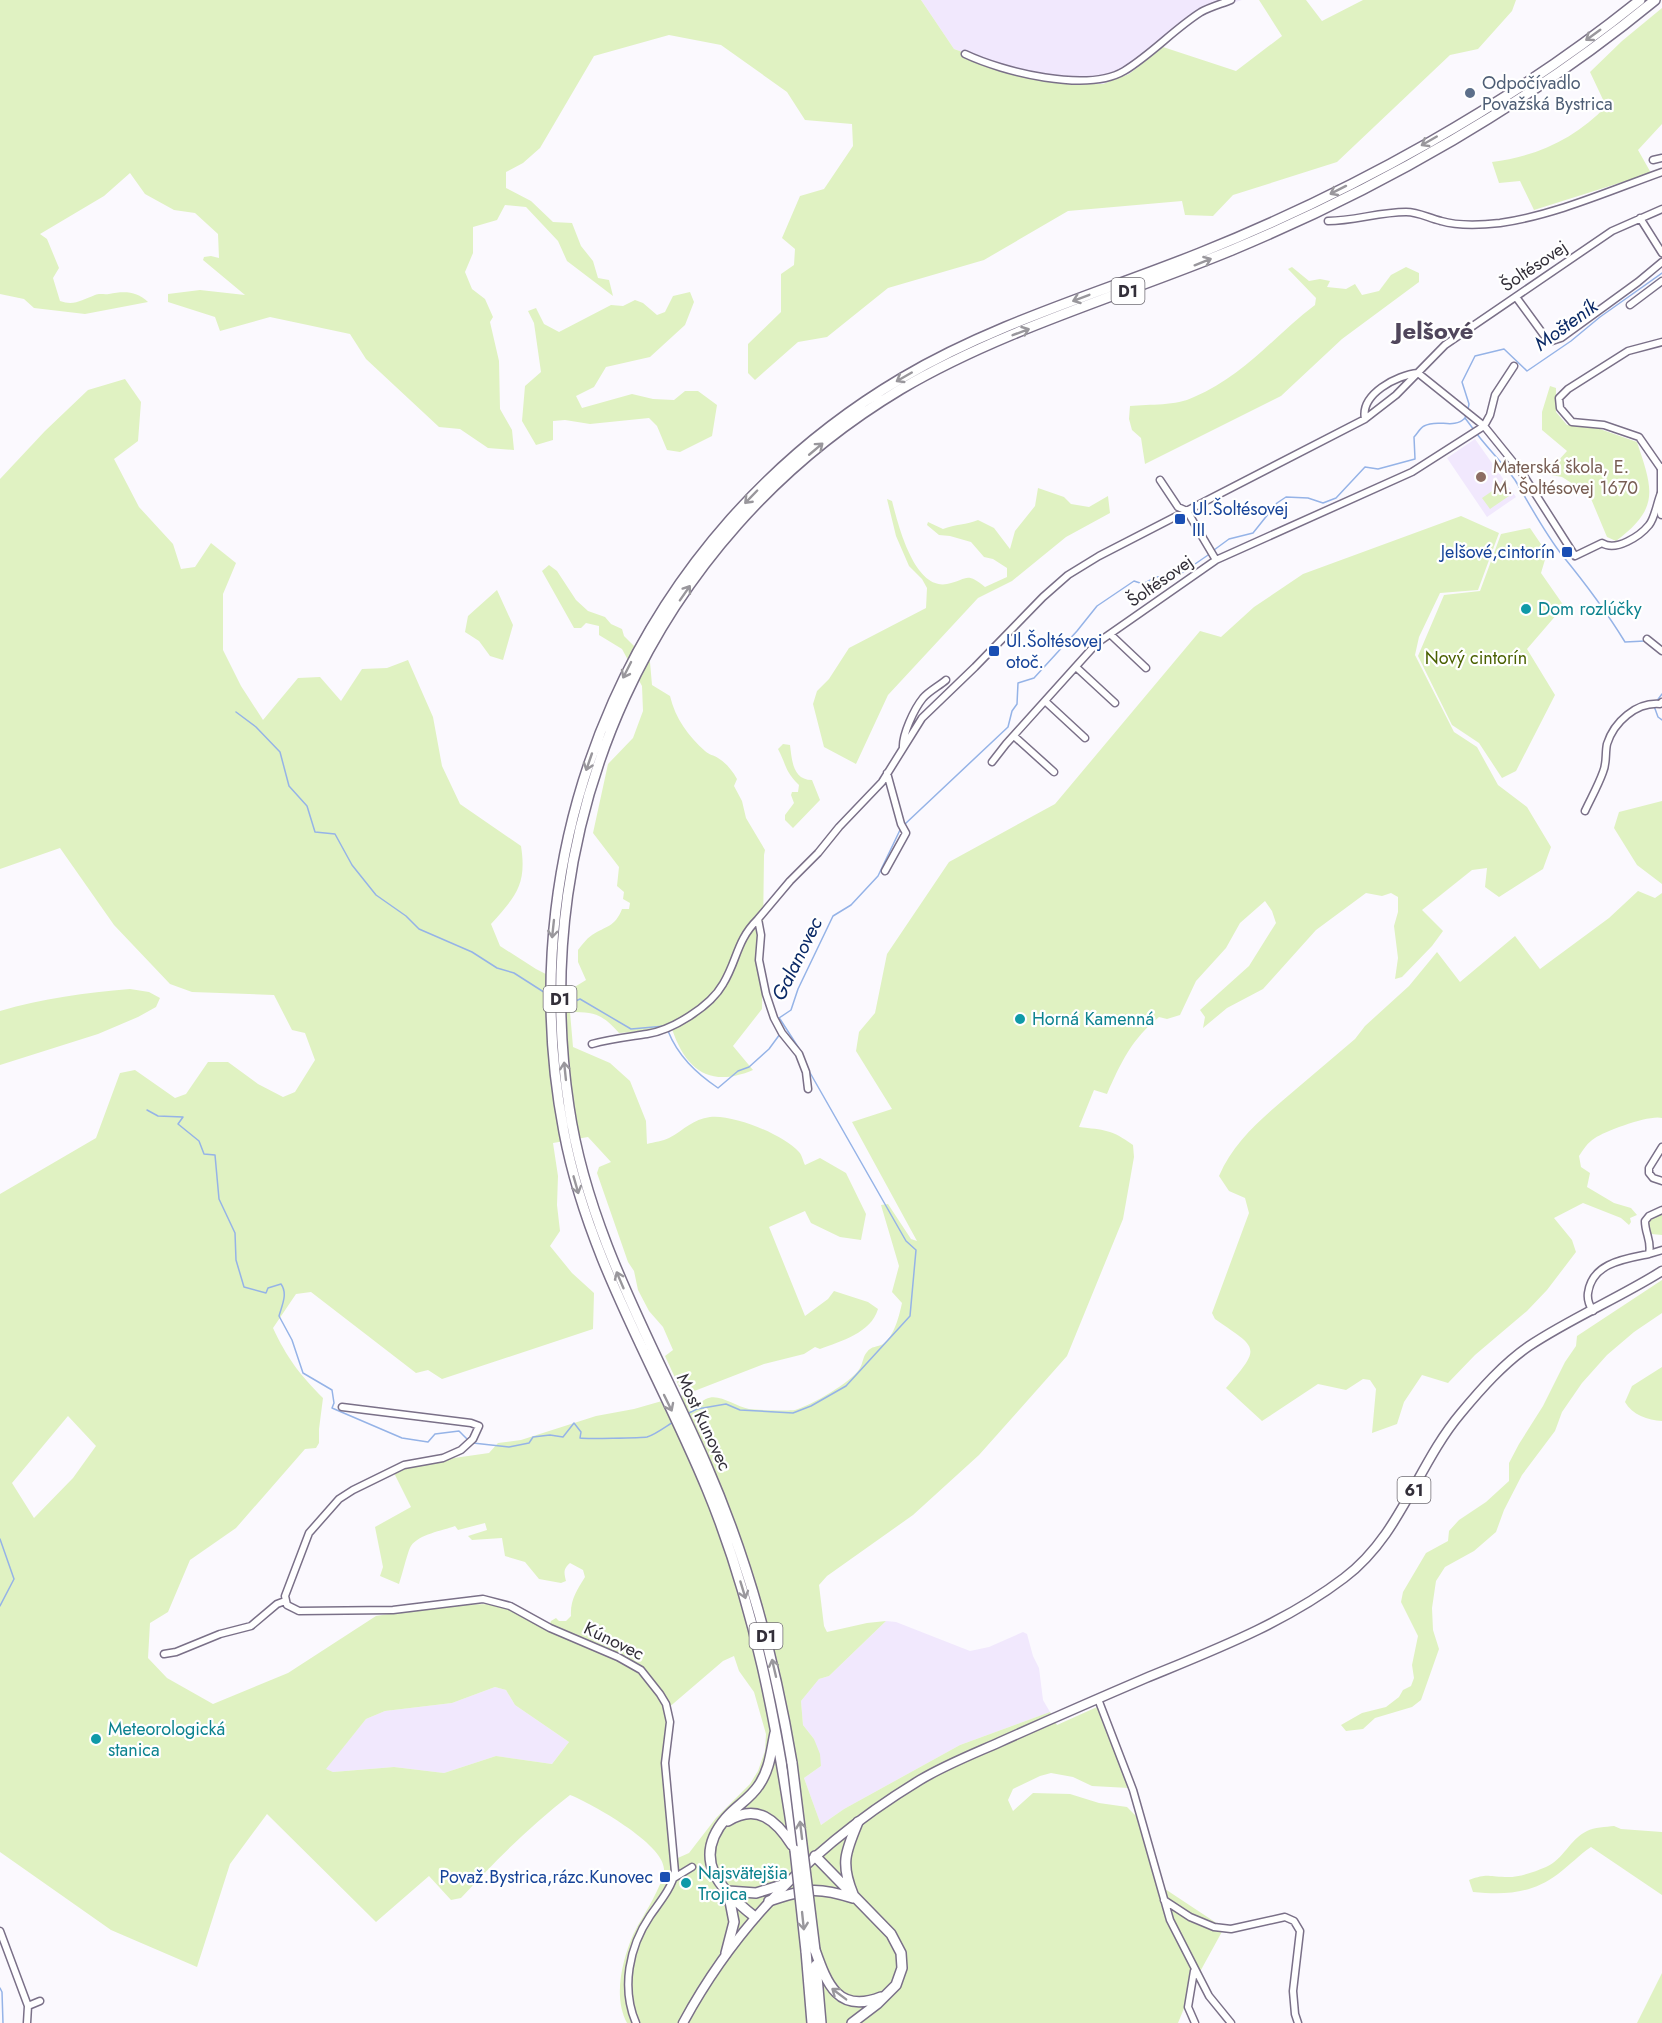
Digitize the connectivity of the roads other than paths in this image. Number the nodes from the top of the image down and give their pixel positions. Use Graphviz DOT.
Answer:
graph roads {
  1 [pos="1231,0"];
  2 [pos="1640,0"];
  3 [pos="1655,0"];
  4 [pos="965,54"];
  5 [pos="1662,158"];
  6 [pos="1653,160"];
  7 [pos="1662,172"];
  8 [pos="1662,210"];
  9 [pos="1640,218"];
  10 [pos="1328,220"];
  11 [pos="1662,253"];
  12 [pos="1662,262"];
  13 [pos="1662,281"];
  14 [pos="1516,297"];
  15 [pos="1630,306"];
  16 [pos="1662,342"];
  17 [pos="1514,366"];
  18 [pos="1418,373"];
  19 [pos="1365,419"];
  20 [pos="1484,426"];
  21 [pos="1662,469"];
  22 [pos="1160,480"];
  23 [pos="1661,493"];
  24 [pos="1187,511"];
  25 [pos="1662,514"];
  26 [pos="1216,560"];
  27 [pos="1110,634"];
  28 [pos="650,638"];
  29 [pos="1647,639"];
  30 [pos="1662,651"];
  31 [pos="1076,667"];
  32 [pos="1146,668"];
  33 [pos="946,680"];
  34 [pos="1045,701"];
  35 [pos="1662,702"];
  36 [pos="1115,703"];
  37 [pos="1014,736"];
  38 [pos="1085,738"];
  39 [pos="903,749"];
  40 [pos="992,762"];
  41 [pos="1054,772"];
  42 [pos="887,773"];
  43 [pos="1585,811"];
  44 [pos="565,870"];
  45 [pos="885,871"];
  46 [pos="758,919"];
  47 [pos="592,1044"];
  48 [pos="808,1089"];
  49 [pos="1662,1147"];
  50 [pos="1662,1181"];
  51 [pos="1662,1210"];
  52 [pos="1662,1250"];
  53 [pos="1648,1254"];
  54 [pos="1662,1271"];
  55 [pos="1593,1311"];
  56 [pos="342,1407"];
  57 [pos="722,1514"];
  58 [pos="285,1601"];
  59 [pos="164,1654"];
  60 [pos="1098,1699"];
  61 [pos="776,1727"];
  62 [pos="787,1764"];
  63 [pos="858,1822"];
  64 [pos="723,1823"];
  65 [pos="795,1850"];
  66 [pos="815,1856"];
  67 [pos="692,1867"];
  68 [pos="674,1878"];
  69 [pos="785,1884"];
  70 [pos="728,1891"];
  71 [pos="855,1899"];
  72 [pos="1164,1900"];
  73 [pos="769,1901"];
  74 [pos="754,1917"];
  75 [pos="0,1930"];
  76 [pos="811,1951"];
  77 [pos="726,1953"];
  78 [pos="1194,1971"];
  79 [pos="886,1995"];
  80 [pos="40,2001"];
  81 [pos="28,2006"];
  82 [pos="27,2023"];
  83 [pos="636,2023"];
  84 [pos="683,2023"];
  85 [pos="812,2023"];
  86 [pos="821,2023"];
  87 [pos="852,2023"];
  88 [pos="1195,2023"];
  89 [pos="1231,2023"];
  90 [pos="1298,2023"];
  1 -- 4 [label="street"];
  2 -- 28 [label="highway, D1, one-way"];
  28 -- 3 [label="highway, D1, one-way"];
  5 -- 6 [label="street"];
  7 -- 10 [label="street"];
  8 -- 9 [label="street, Šoltésovej"];
  9 -- 11 [label="street"];
  9 -- 14 [label="street, Šoltésovej"];
  12 -- 14 [label="street"];
  13 -- 15 [label="street"];
  14 -- 18 [label="street, Šoltésovej"];
  16 -- 21 [label="street"];
  17 -- 20 [label="street"];
  18 -- 19 [label="street, Šoltésovej"];
  18 -- 19 [label="street"];
  18 -- 20 [label="street"];
  19 -- 24 [label="street, Šoltésovej"];
  20 -- 23 [label="street"];
  20 -- 26 [label="street, Šoltésovej"];
  21 -- 23 [label="main road"];
  22 -- 24 [label="street, Šoltésovej"];
  23 -- 25 [label="main road"];
  24 -- 26 [label="street, Šoltésovej"];
  24 -- 39 [label="street, Šoltésovej"];
  26 -- 27 [label="street, Šoltésovej"];
  27 -- 31 [label="street, Šoltésovej"];
  27 -- 32 [label="street"];
  28 -- 44 [label="highway, D1"];
  28 -- 44 [label="highway, D1, one-way"];
  29 -- 30 [label="street"];
  31 -- 34 [label="street, Šoltésovej"];
  31 -- 36 [label="street"];
  33 -- 39 [label="street, Šoltésovej"];
  34 -- 37 [label="street, Šoltésovej"];
  34 -- 38 [label="street"];
  35 -- 43 [label="street"];
  37 -- 40 [label="street, Šoltésovej"];
  37 -- 41 [label="street"];
  39 -- 42 [label="street, Šoltésovej"];
  42 -- 45 [label="street"];
  42 -- 46 [label="street, Šoltésovej"];
  44 -- 57 [label="highway, Most Kunovec / D1"];
  46 -- 47 [label="street"];
  46 -- 48 [label="street"];
  49 -- 50 [label="street"];
  51 -- 53 [label="street"];
  52 -- 53 [label="street"];
  53 -- 55 [label="street"];
  54 -- 55 [label="main road, 61"];
  55 -- 60 [label="main road, 61"];
  56 -- 58 [label="street"];
  57 -- 61 [label="highway, D1, one-way"];
  62 -- 57 [label="highway, D1, one-way"];
  58 -- 59 [label="street"];
  58 -- 68 [label="street, Kúnovec"];
  60 -- 63 [label="main road, 61"];
  60 -- 72 [label="street"];
  61 -- 62 [label="highway, D1"];
  61 -- 64 [label="highway"];
  62 -- 65 [label="highway, D1"];
  76 -- 62 [label="highway, D1, one-way, bridge"];
  63 -- 66 [label="main road, 61"];
  63 -- 71 [label="highway"];
  64 -- 65 [label="highway"];
  64 -- 70 [label="highway"];
  65 -- 76 [label="highway, D1, one-way, bridge"];
  66 -- 69 [label="main road, 61"];
  66 -- 71 [label="highway"];
  67 -- 68 [label="street"];
  68 -- 83 [label="street"];
  69 -- 70 [label="highway"];
  69 -- 73 [label="main road, 61"];
  70 -- 74 [label="highway"];
  70 -- 77 [label="highway"];
  71 -- 73 [label="highway"];
  71 -- 79 [label="highway"];
  72 -- 78 [label="street"];
  72 -- 90 [label="street"];
  73 -- 74 [label="main road, 61"];
  74 -- 77 [label="main road, 61"];
  75 -- 81 [label="street"];
  79 -- 76 [label="highway, one-way"];
  76 -- 85 [label="highway, D1"];
  76 -- 86 [label="highway, D1"];
  77 -- 84 [label="main road, 61"];
  78 -- 88 [label="street"];
  78 -- 89 [label="street"];
  79 -- 87 [label="highway"];
  80 -- 81 [label="street"];
  81 -- 82 [label="street"];
}
